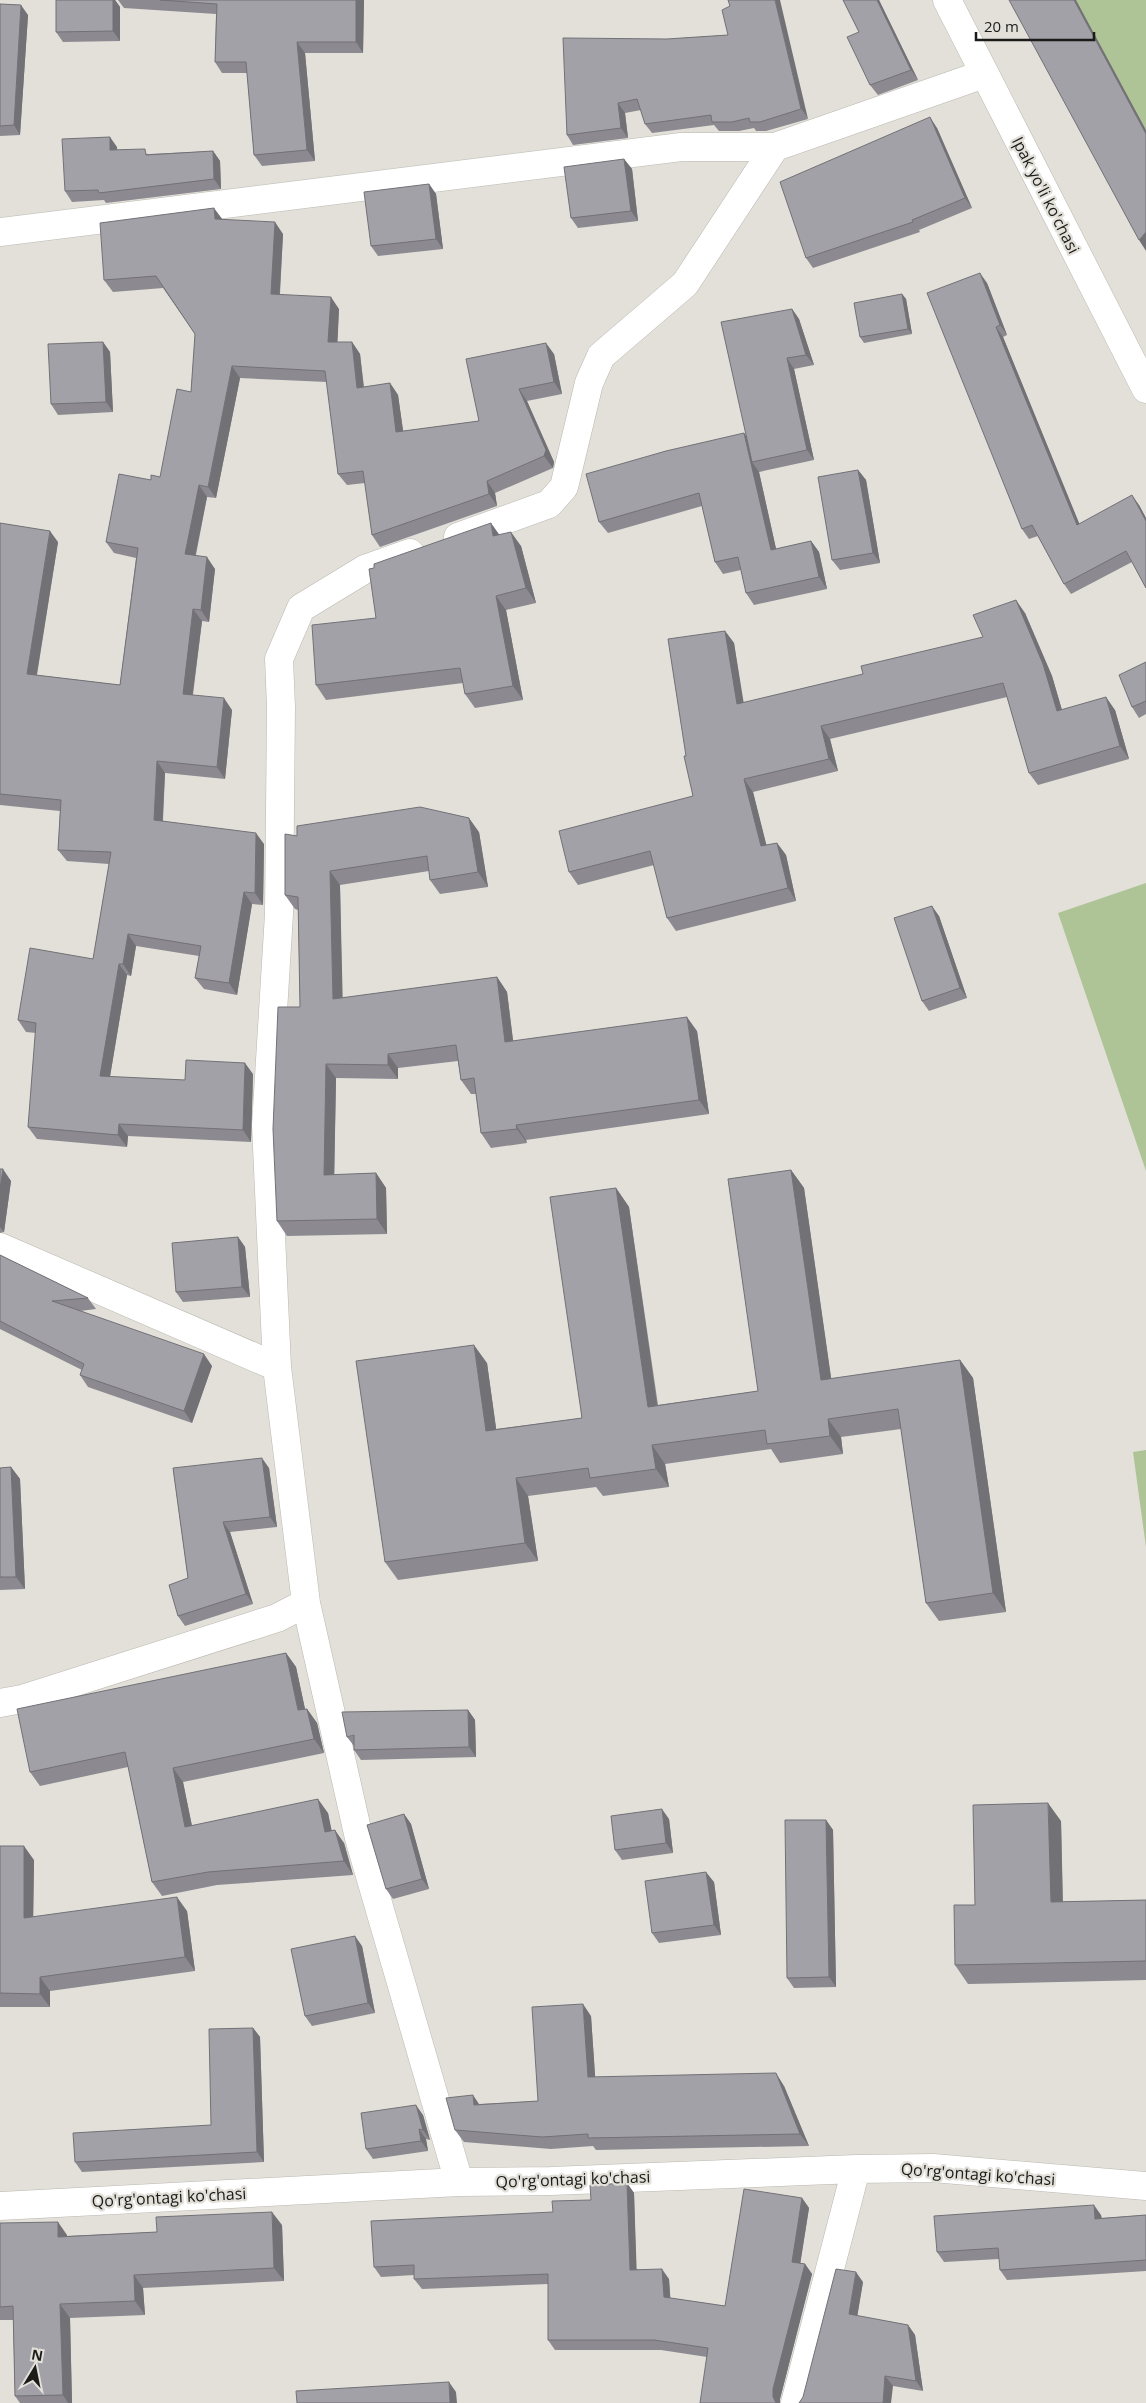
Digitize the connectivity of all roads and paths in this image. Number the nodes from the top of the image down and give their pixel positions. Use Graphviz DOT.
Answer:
graph roads {
  1 [pos="947,0"];
  2 [pos="984,74"];
  3 [pos="775,147"];
  4 [pos="0,232"];
  5 [pos="1146,389"];
  6 [pos="0,1247"];
  7 [pos="277,1367"];
  8 [pos="306,1603"];
  9 [pos="0,1703"];
  10 [pos="856,2169"];
  11 [pos="459,2182"];
  12 [pos="1146,2186"];
  13 [pos="0,2206"];
  14 [pos="795,2403"];
  1 -- 2 [label="street, Ipak yo'li ko'chasi"];
  2 -- 3 [label="street"];
  2 -- 5 [label="street, Ipak yo'li ko'chasi"];
  3 -- 4 [label="street"];
  3 -- 7 [label="street"];
  6 -- 7 [label="street"];
  7 -- 8 [label="street"];
  8 -- 9 [label="street"];
  8 -- 11 [label="street"];
  10 -- 11 [label="street, Qo'rg'ontagi ko'chasi"];
  10 -- 12 [label="street, Qo'rg'ontagi ko'chasi"];
  10 -- 14 [label="street"];
  11 -- 13 [label="street, Qo'rg'ontagi ko'chasi"];
}
